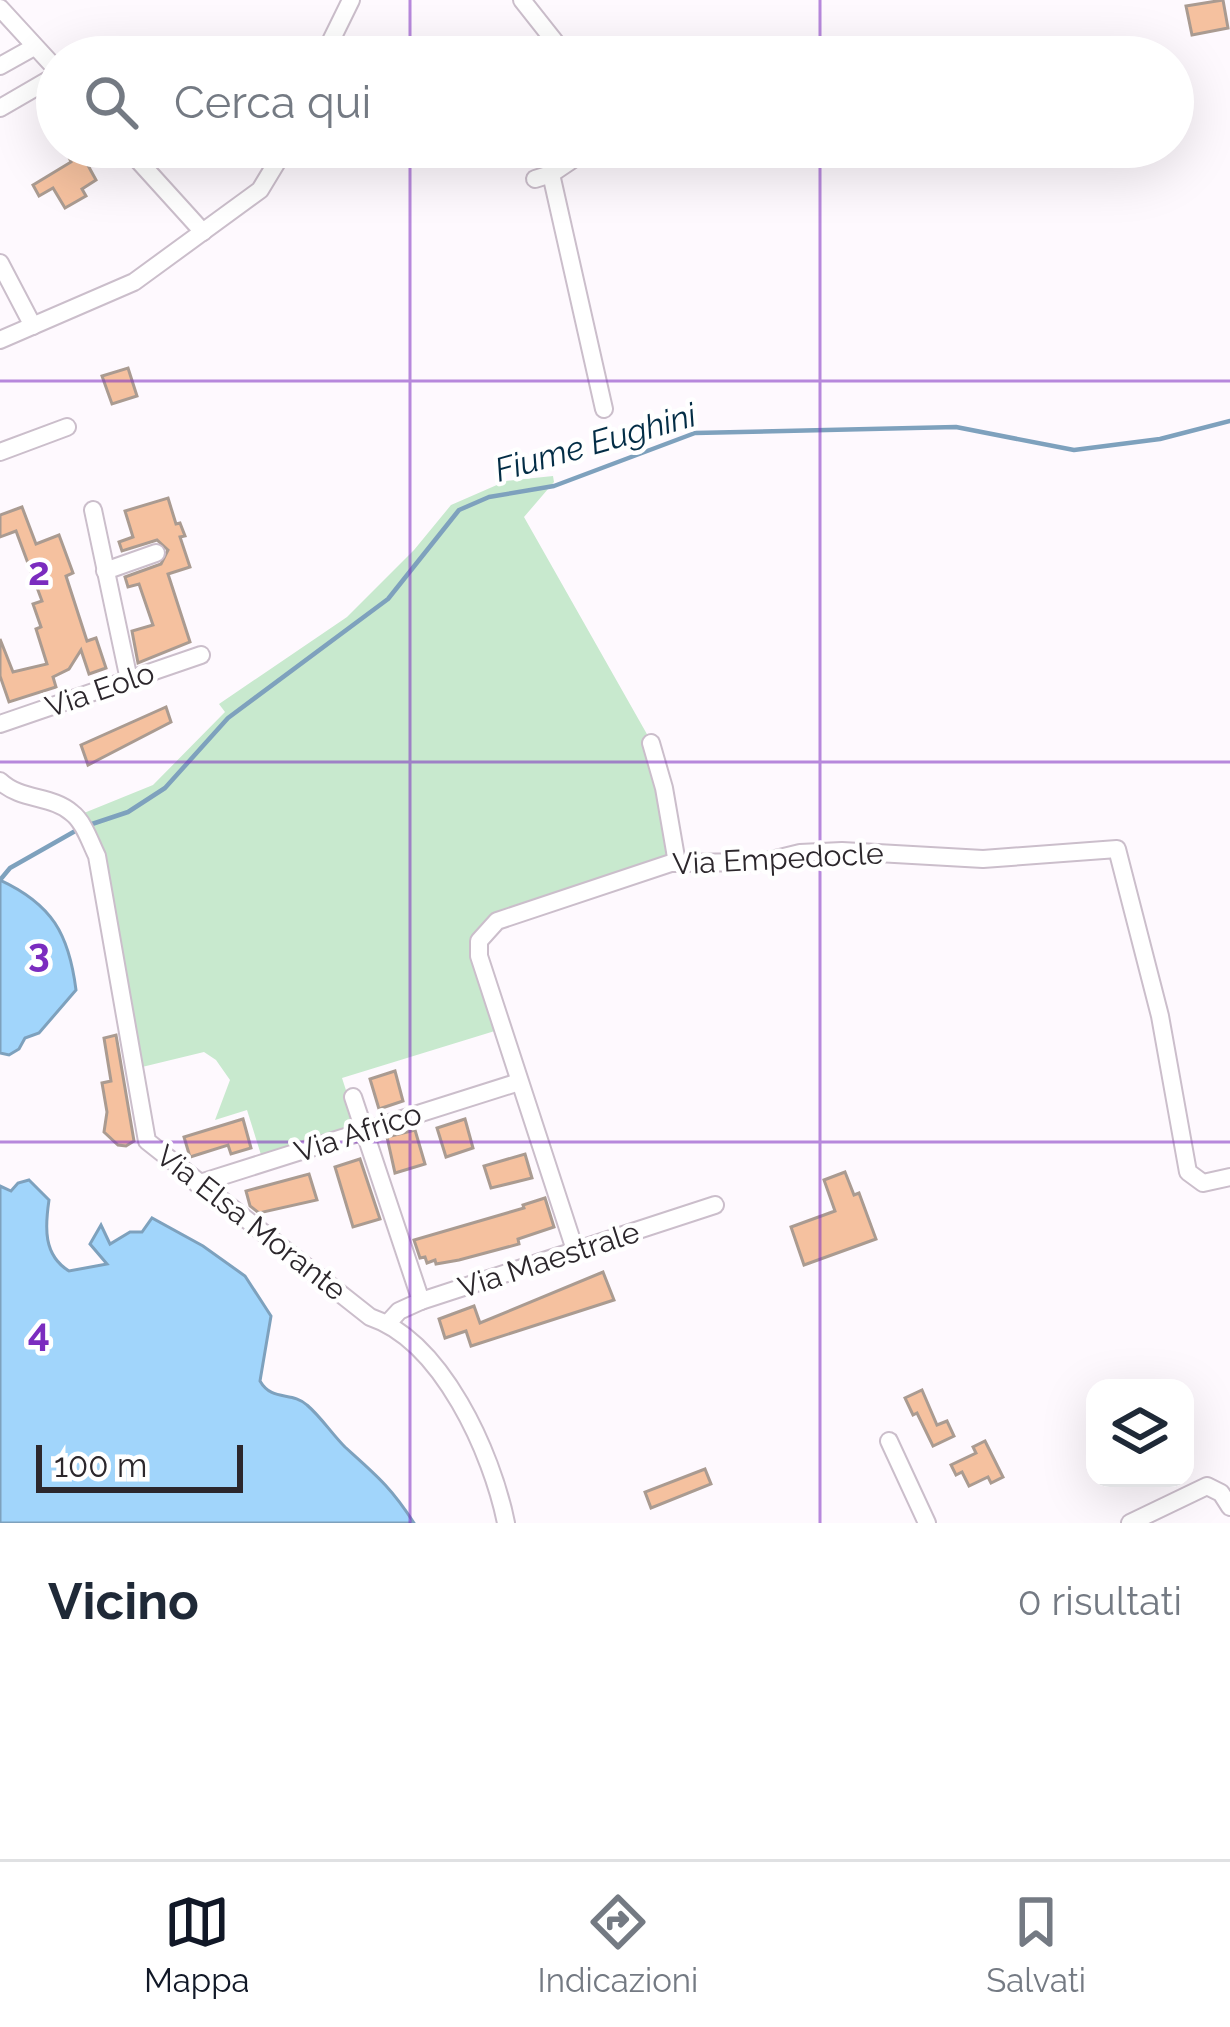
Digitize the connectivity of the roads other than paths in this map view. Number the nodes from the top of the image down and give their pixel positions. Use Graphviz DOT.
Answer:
graph roads {
  1 [pos="351,0"];
  2 [pos="522,0"];
  3 [pos="0,8"];
  4 [pos="333,36"];
  5 [pos="550,36"];
  6 [pos="34,47"];
  7 [pos="0,66"];
  8 [pos="36,85"];
  9 [pos="0,108"];
  10 [pos="145,168"];
  11 [pos="276,168"];
  12 [pos="556,168"];
  13 [pos="203,232"];
  14 [pos="0,263"];
  15 [pos="33,326"];
  16 [pos="0,340"];
  17 [pos="604,409"];
  18 [pos="67,428"];
  19 [pos="0,452"];
  20 [pos="93,510"];
  21 [pos="156,554"];
  22 [pos="105,571"];
  23 [pos="201,655"];
  24 [pos="129,680"];
  25 [pos="0,724"];
  26 [pos="651,743"];
  27 [pos="0,782"];
  28 [pos="677,862"];
  29 [pos="519,1082"];
  30 [pos="353,1096"];
  31 [pos="366,1131"];
  32 [pos="1230,1177"];
  33 [pos="197,1184"];
  34 [pos="715,1205"];
  35 [pos="576,1253"];
  36 [pos="421,1301"];
  37 [pos="388,1323"];
  38 [pos="889,1441"];
  39 [pos="1230,1507"];
  40 [pos="506,1523"];
  41 [pos="927,1523"];
  42 [pos="1130,1523"];
  1 -- 4 [label="street"];
  2 -- 5 [label="street"];
  3 -- 6 [label="street"];
  6 -- 7 [label="street"];
  8 -- 9 [label="street"];
  10 -- 13 [label="street"];
  11 -- 13 [label="street"];
  12 -- 17 [label="street"];
  13 -- 15 [label="street"];
  14 -- 15 [label="street"];
  15 -- 16 [label="street"];
  18 -- 19 [label="street"];
  20 -- 22 [label="street"];
  21 -- 22 [label="street"];
  22 -- 24 [label="street"];
  23 -- 24 [label="street, Via Eolo"];
  24 -- 25 [label="street, Via Eolo"];
  26 -- 28 [label="street"];
  27 -- 33 [label="street, Via Elsa Morante"];
  28 -- 29 [label="street, Via Empedocle"];
  28 -- 32 [label="street, Via Empedocle"];
  29 -- 31 [label="street, Via Africo"];
  29 -- 35 [label="street, Via Empedocle"];
  30 -- 31 [label="street"];
  31 -- 33 [label="street, Via Africo"];
  31 -- 36 [label="street"];
  33 -- 37 [label="street, Via Elsa Morante"];
  34 -- 35 [label="street, Via Maestrale"];
  35 -- 36 [label="street, Via Maestrale"];
  36 -- 37 [label="street, Via Maestrale"];
  37 -- 40 [label="street, Via Elsa Morante"];
  38 -- 41 [label="street"];
  39 -- 42 [label="street"];
}
